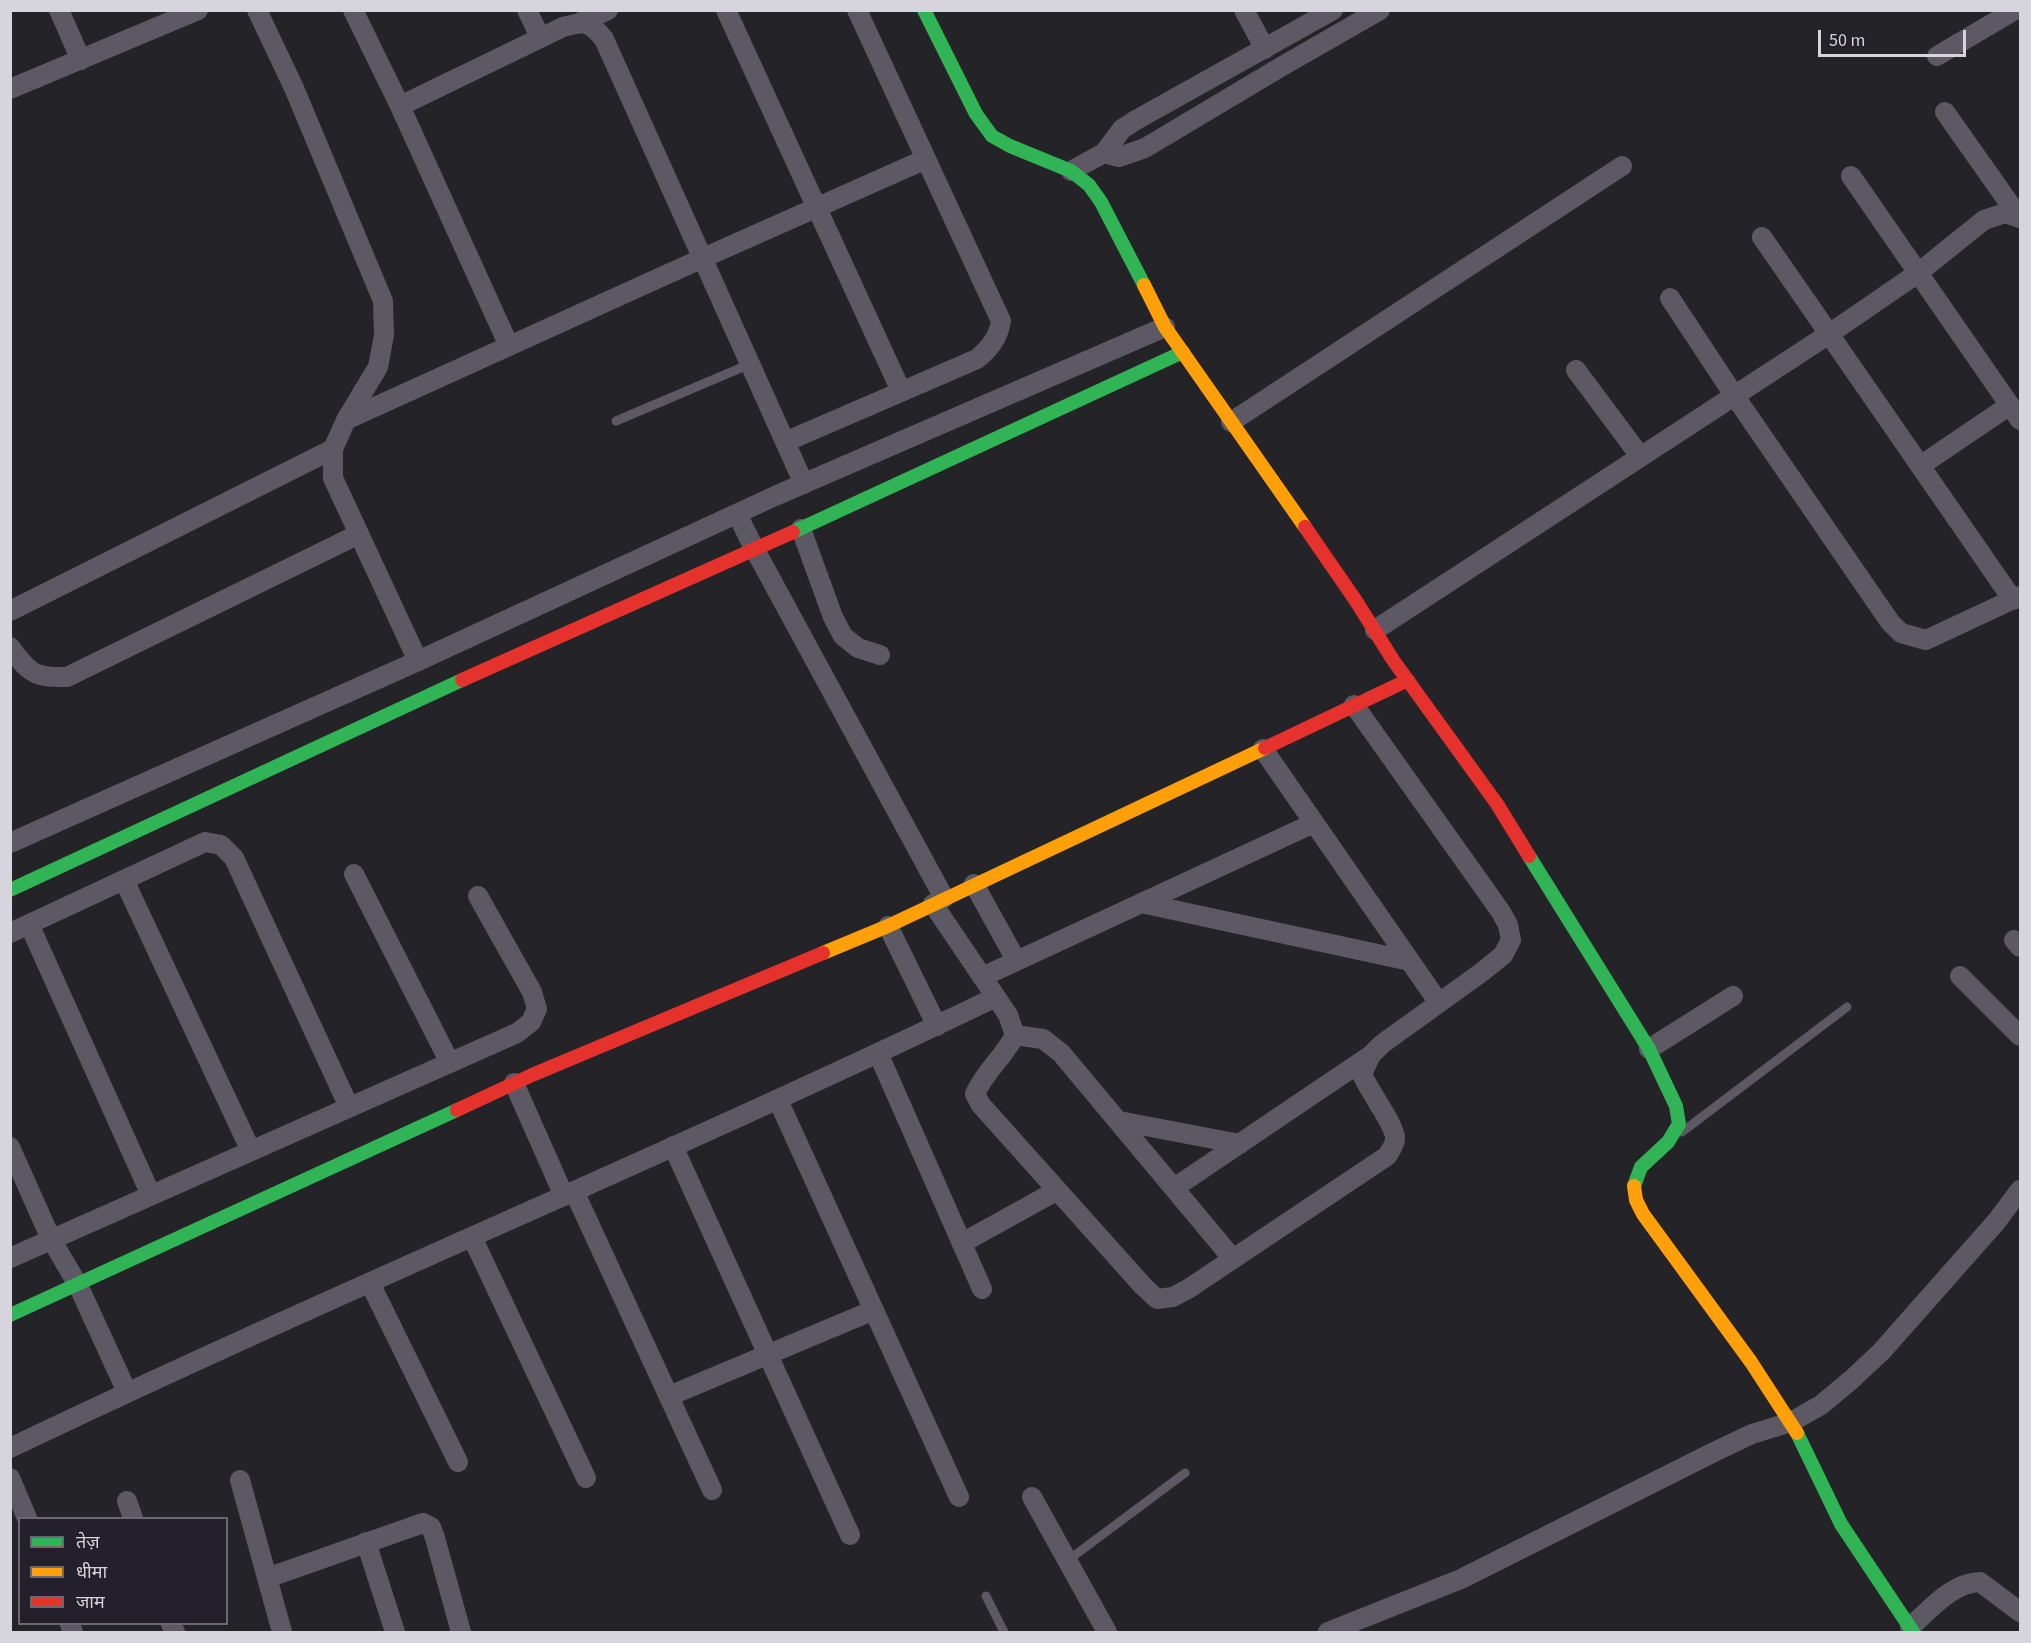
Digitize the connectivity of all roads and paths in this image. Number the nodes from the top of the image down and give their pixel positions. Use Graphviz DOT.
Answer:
graph roads {
  1 [pos="59,10"];
  2 [pos="198,10"];
  3 [pos="257,10"];
  4 [pos="353,10"];
  5 [pos="528,10"];
  6 [pos="608,10"];
  7 [pos="726,10"];
  8 [pos="857,10"];
  9 [pos="924,10"];
  10 [pos="1244,10"];
  11 [pos="1333,10"];
  12 [pos="1380,10"];
  13 [pos="2015,18"];
  14 [pos="581,22"];
  15 [pos="540,37"];
  16 [pos="1265,49"];
  17 [pos="1937,56"];
  18 [pos="81,60"];
  19 [pos="10,89"];
  20 [pos="400,106"];
  21 [pos="1945,111"];
  22 [pos="1104,153"];
  23 [pos="926,159"];
  24 [pos="1622,166"];
  25 [pos="1071,171"];
  26 [pos="1851,176"];
  27 [pos="816,208"];
  28 [pos="2020,218"];
  29 [pos="1762,237"];
  30 [pos="703,258"];
  31 [pos="1918,273"];
  32 [pos="1670,298"];
  33 [pos="1165,327"];
  34 [pos="1829,334"];
  35 [pos="509,346"];
  36 [pos="1183,352"];
  37 [pos="750,364"];
  38 [pos="1576,370"];
  39 [pos="901,392"];
  40 [pos="1734,395"];
  41 [pos="2015,413"];
  42 [pos="346,420"];
  43 [pos="616,420"];
  44 [pos="1231,422"];
  45 [pos="785,442"];
  46 [pos="333,449"];
  47 [pos="1640,456"];
  48 [pos="1920,466"];
  49 [pos="804,484"];
  50 [pos="737,514"];
  51 [pos="801,529"];
  52 [pos="359,534"];
  53 [pos="754,548"];
  54 [pos="2017,598"];
  55 [pos="10,610"];
  56 [pos="1376,630"];
  57 [pos="10,647"];
  58 [pos="880,656"];
  59 [pos="418,661"];
  60 [pos="1408,680"];
  61 [pos="1354,705"];
  62 [pos="1263,749"];
  63 [pos="1314,823"];
  64 [pos="10,843"];
  65 [pos="354,874"];
  66 [pos="124,880"];
  67 [pos="974,884"];
  68 [pos="10,890"];
  69 [pos="478,896"];
  70 [pos="938,901"];
  71 [pos="1141,903"];
  72 [pos="29,924"];
  73 [pos="888,926"];
  74 [pos="10,933"];
  75 [pos="1017,960"];
  76 [pos="1410,961"];
  77 [pos="982,976"];
  78 [pos="1960,976"];
  79 [pos="1733,996"];
  80 [pos="996,997"];
  81 [pos="1439,1003"];
  82 [pos="1847,1007"];
  83 [pos="937,1026"];
  84 [pos="1015,1035"];
  85 [pos="2020,1036"];
  86 [pos="1649,1049"];
  87 [pos="878,1053"];
  88 [pos="1371,1055"];
  89 [pos="450,1063"];
  90 [pos="514,1083"];
  91 [pos="778,1100"];
  92 [pos="349,1107"];
  93 [pos="1119,1121"];
  94 [pos="1668,1142"];
  95 [pos="1240,1144"];
  96 [pos="10,1146"];
  97 [pos="673,1146"];
  98 [pos="251,1151"];
  99 [pos="1174,1188"];
  100 [pos="2020,1190"];
  101 [pos="1056,1191"];
  102 [pos="569,1193"];
  103 [pos="151,1195"];
  104 [pos="472,1237"];
  105 [pos="51,1239"];
  106 [pos="962,1243"];
  107 [pos="10,1258"];
  108 [pos="1233,1259"];
  109 [pos="370,1283"];
  110 [pos="78,1285"];
  111 [pos="982,1289"];
  112 [pos="874,1310"];
  113 [pos="10,1315"];
  114 [pos="769,1355"];
  115 [pos="127,1392"];
  116 [pos="669,1396"];
  117 [pos="1791,1422"];
  118 [pos="10,1448"];
  119 [pos="458,1462"];
  120 [pos="1185,1473"];
  121 [pos="10,1478"];
  122 [pos="586,1478"];
  123 [pos="240,1480"];
  124 [pos="712,1490"];
  125 [pos="959,1497"];
  126 [pos="1032,1497"];
  127 [pos="27,1517"];
  128 [pos="850,1535"];
  129 [pos="366,1542"];
  130 [pos="1068,1561"];
  131 [pos="267,1578"];
  132 [pos="986,1596"];
  133 [pos="2020,1612"];
  134 [pos="1911,1630"];
  135 [pos="282,1632"];
  136 [pos="395,1632"];
  137 [pos="461,1632"];
  138 [pos="1005,1632"];
  139 [pos="1107,1632"];
  140 [pos="1332,1632"];
  1 -- 18 [label="street"];
  2 -- 18 [label="street"];
  3 -- 42 [label="street"];
  4 -- 20 [label="street"];
  5 -- 15 [label="street"];
  6 -- 14 [label="street"];
  7 -- 27 [label="street"];
  8 -- 23 [label="street"];
  9 -- 25 [label="street"];
  10 -- 16 [label="street"];
  11 -- 16 [label="street"];
  12 -- 22 [label="street"];
  13 -- 17 [label="street"];
  14 -- 15 [label="street"];
  14 -- 30 [label="street"];
  15 -- 20 [label="street"];
  16 -- 22 [label="street"];
  18 -- 19 [label="street"];
  20 -- 35 [label="street"];
  21 -- 28 [label="street"];
  22 -- 25 [label="street"];
  23 -- 27 [label="street"];
  23 -- 39 [label="street"];
  24 -- 44 [label="street"];
  25 -- 33 [label="street"];
  26 -- 31 [label="street"];
  27 -- 30 [label="street"];
  27 -- 39 [label="street"];
  28 -- 31 [label="street"];
  29 -- 34 [label="street"];
  30 -- 35 [label="street"];
  30 -- 37 [label="street"];
  31 -- 34 [label="street"];
  31 -- 41 [label="street"];
  32 -- 40 [label="street"];
  33 -- 36 [label="street"];
  33 -- 49 [label="street"];
  34 -- 40 [label="street"];
  34 -- 48 [label="street"];
  35 -- 42 [label="street"];
  36 -- 44 [label="street"];
  36 -- 51 [label="street"];
  37 -- 43 [label="lane"];
  37 -- 45 [label="street"];
  38 -- 47 [label="street"];
  39 -- 45 [label="street"];
  40 -- 47 [label="street"];
  40 -- 54 [label="street"];
  41 -- 48 [label="street"];
  42 -- 46 [label="street"];
  44 -- 56 [label="street"];
  45 -- 49 [label="street"];
  46 -- 52 [label="street"];
  46 -- 55 [label="street"];
  47 -- 56 [label="street"];
  48 -- 54 [label="street"];
  49 -- 50 [label="street"];
  50 -- 53 [label="street"];
  50 -- 59 [label="street"];
  51 -- 53 [label="street"];
  51 -- 58 [label="street"];
  52 -- 57 [label="street"];
  52 -- 59 [label="street"];
  53 -- 68 [label="street"];
  53 -- 70 [label="street"];
  56 -- 60 [label="street"];
  59 -- 64 [label="street"];
  60 -- 61 [label="street"];
  60 -- 86 [label="street"];
  61 -- 62 [label="street"];
  61 -- 81 [label="street"];
  62 -- 63 [label="street"];
  62 -- 67 [label="street"];
  63 -- 71 [label="street"];
  63 -- 76 [label="street"];
  65 -- 89 [label="street"];
  66 -- 72 [label="street"];
  66 -- 92 [label="street"];
  66 -- 98 [label="street"];
  67 -- 70 [label="street"];
  67 -- 75 [label="street"];
  69 -- 89 [label="street"];
  70 -- 73 [label="street"];
  70 -- 77 [label="street"];
  71 -- 75 [label="street"];
  71 -- 76 [label="street"];
  72 -- 74 [label="street"];
  72 -- 103 [label="street"];
  73 -- 83 [label="street"];
  73 -- 90 [label="street"];
  75 -- 77 [label="street"];
  76 -- 81 [label="street"];
  77 -- 80 [label="street"];
  78 -- 85 [label="street"];
  79 -- 86 [label="street"];
  80 -- 83 [label="street"];
  80 -- 84 [label="street"];
  81 -- 88 [label="street"];
  82 -- 94 [label="lane"];
  83 -- 87 [label="street"];
  84 -- 93 [label="street"];
  84 -- 101 [label="street"];
  86 -- 94 [label="street"];
  87 -- 91 [label="street"];
  87 -- 106 [label="street"];
  88 -- 95 [label="street"];
  88 -- 108 [label="street"];
  89 -- 92 [label="street"];
  90 -- 102 [label="street"];
  90 -- 110 [label="street"];
  91 -- 97 [label="street"];
  91 -- 112 [label="street"];
  92 -- 98 [label="street"];
  93 -- 95 [label="street"];
  93 -- 99 [label="street"];
  94 -- 117 [label="street"];
  95 -- 99 [label="street"];
  96 -- 105 [label="street"];
  97 -- 102 [label="street"];
  97 -- 114 [label="street"];
  98 -- 103 [label="street"];
  99 -- 108 [label="street"];
  100 -- 117 [label="street"];
  101 -- 106 [label="street"];
  101 -- 108 [label="street"];
  102 -- 104 [label="street"];
  102 -- 116 [label="street"];
  103 -- 105 [label="street"];
  104 -- 109 [label="street"];
  104 -- 122 [label="street"];
  105 -- 107 [label="street"];
  105 -- 110 [label="street"];
  106 -- 111 [label="street"];
  109 -- 115 [label="street"];
  109 -- 119 [label="street"];
  110 -- 113 [label="street"];
  110 -- 115 [label="street"];
  112 -- 114 [label="street"];
  112 -- 125 [label="street"];
  114 -- 116 [label="street"];
  114 -- 128 [label="street"];
  115 -- 118 [label="street"];
  116 -- 124 [label="street"];
  117 -- 134 [label="street"];
  117 -- 140 [label="street"];
  120 -- 130 [label="lane"];
  121 -- 127 [label="street"];
  123 -- 131 [label="street"];
  126 -- 130 [label="street"];
  129 -- 131 [label="street"];
  129 -- 136 [label="street"];
  129 -- 137 [label="street"];
  130 -- 139 [label="street"];
  131 -- 135 [label="street"];
  132 -- 138 [label="lane"];
  133 -- 134 [label="street"];
}
